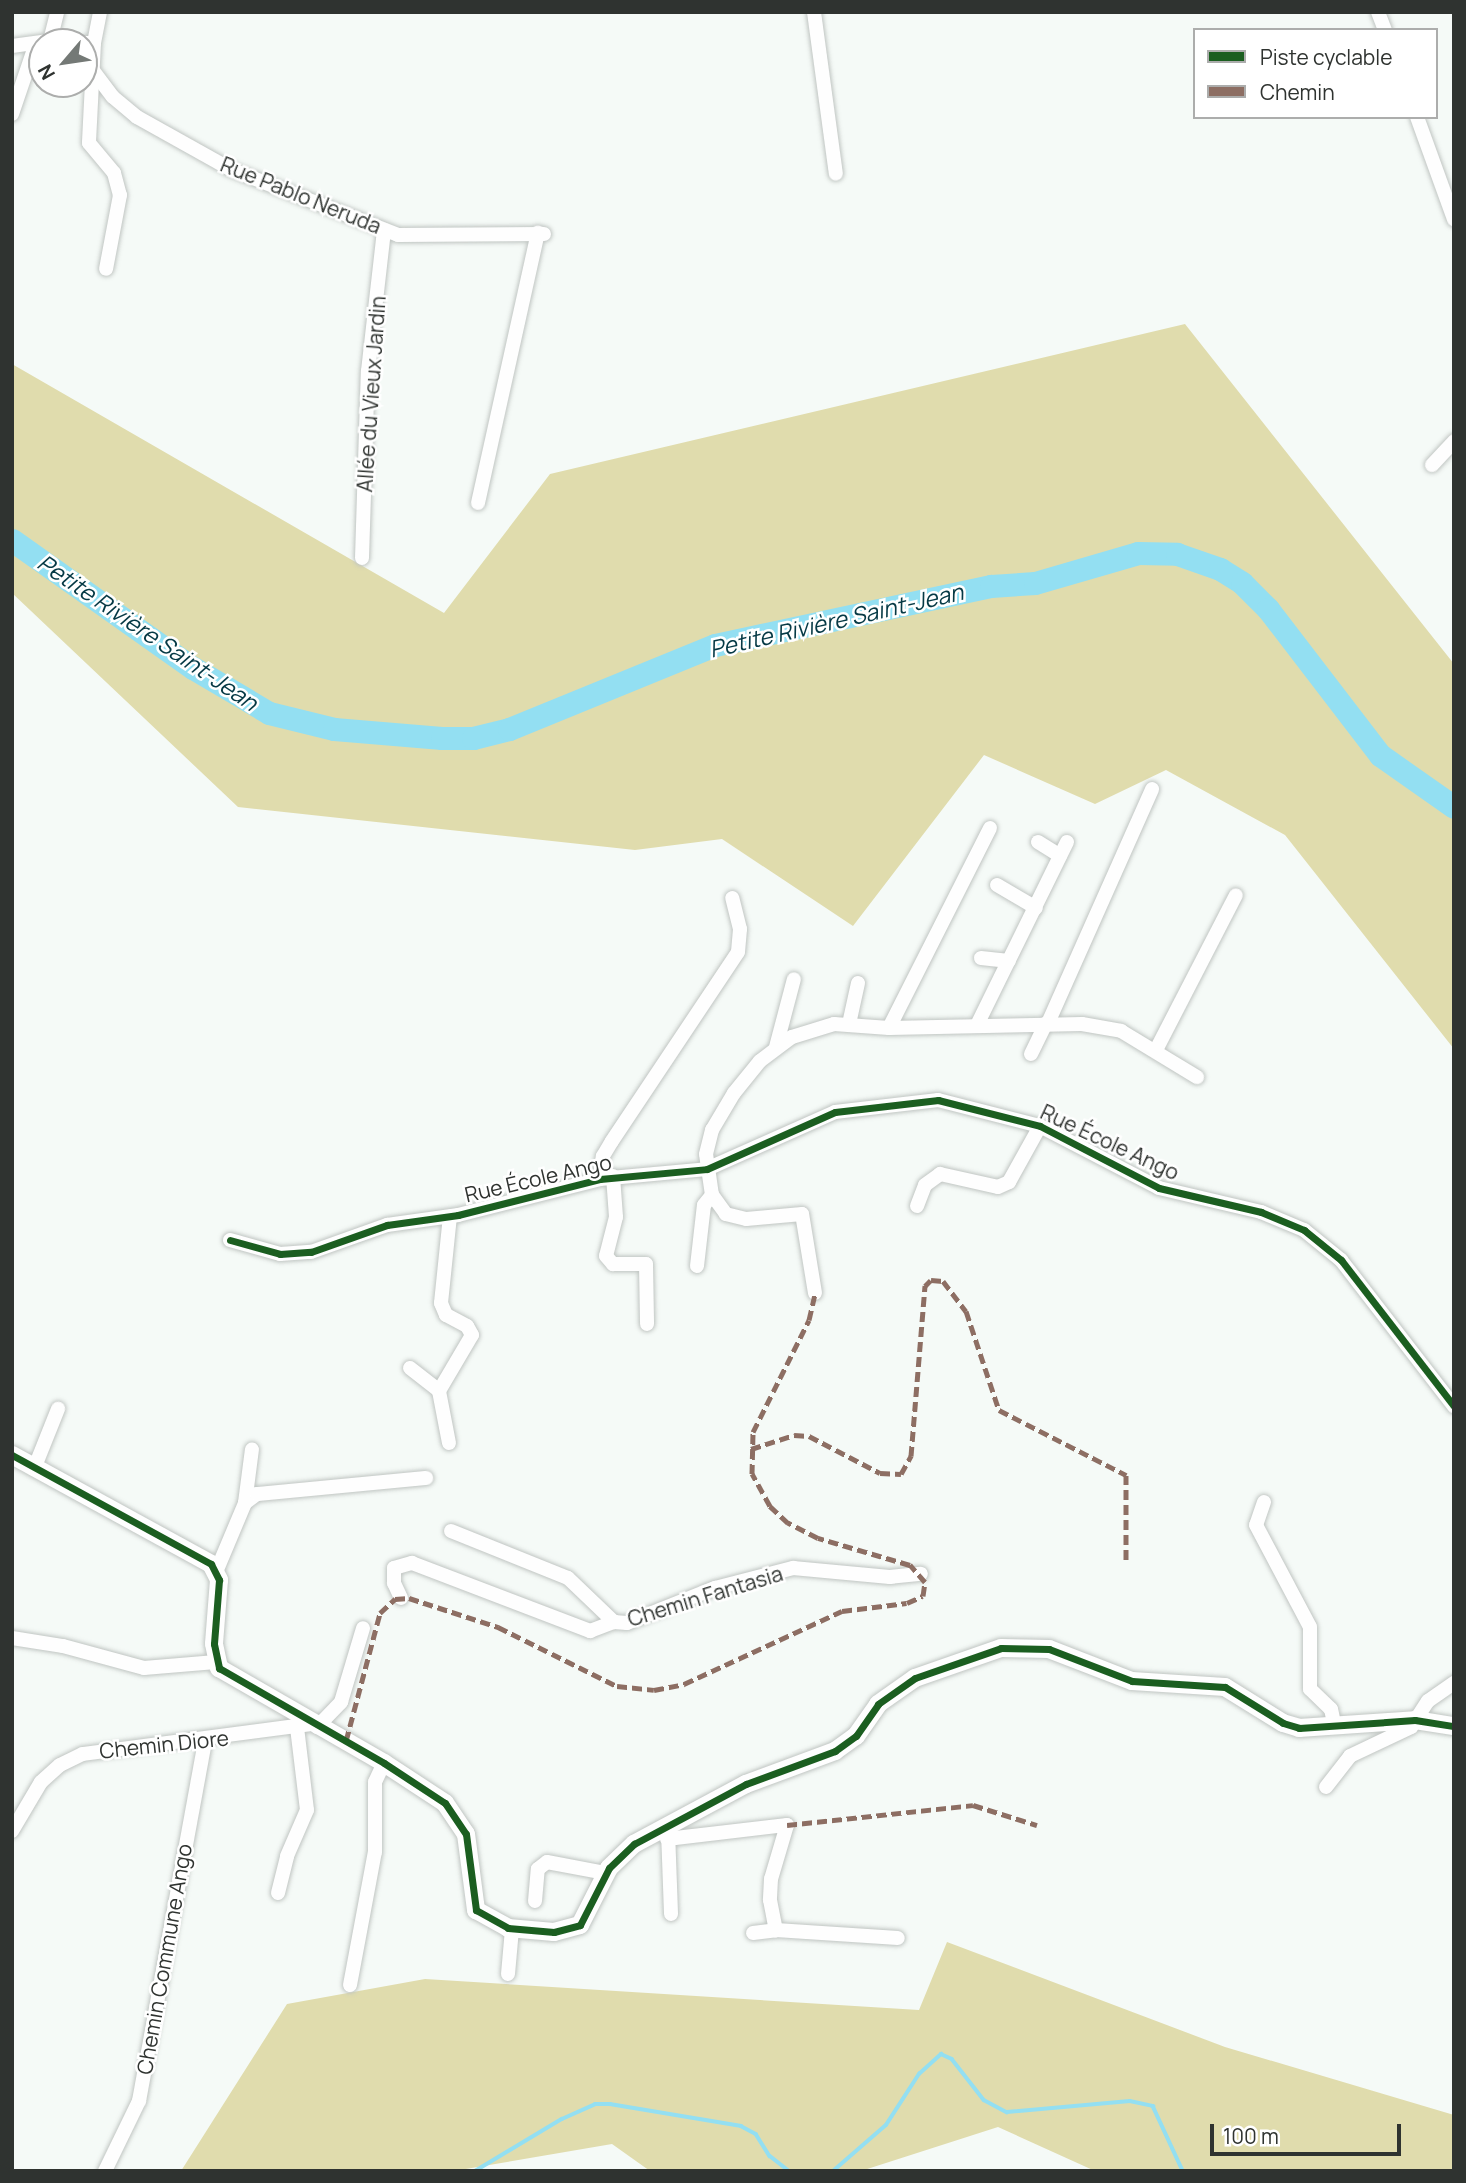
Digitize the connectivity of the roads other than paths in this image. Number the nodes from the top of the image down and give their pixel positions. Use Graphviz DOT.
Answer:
graph roads {
  1 [pos="57,12"];
  2 [pos="814,12"];
  3 [pos="50,28"];
  4 [pos="28,77"];
  5 [pos="98,78"];
  6 [pos="92,98"];
  7 [pos="12,114"];
  8 [pos="1418,119"];
  9 [pos="836,174"];
  10 [pos="1454,219"];
  11 [pos="384,230"];
  12 [pos="106,269"];
  13 [pos="1454,441"];
  14 [pos="1432,466"];
  15 [pos="478,503"];
  16 [pos="362,558"];
  17 [pos="1152,789"];
  18 [pos="990,828"];
  19 [pos="1038,842"];
  20 [pos="997,885"];
  21 [pos="1236,895"];
  22 [pos="732,898"];
  23 [pos="1036,908"];
  24 [pos="981,958"];
  25 [pos="1009,961"];
  26 [pos="794,979"];
  27 [pos="858,983"];
  28 [pos="1047,1023"];
  29 [pos="849,1024"];
  30 [pos="977,1025"];
  31 [pos="889,1028"];
  32 [pos="776,1047"];
  33 [pos="1156,1050"];
  34 [pos="1031,1054"];
  35 [pos="1197,1077"];
  36 [pos="1040,1126"];
  37 [pos="707,1169"];
  38 [pos="606,1177"];
  39 [pos="712,1195"];
  40 [pos="917,1206"];
  41 [pos="450,1216"];
  42 [pos="230,1240"];
  43 [pos="698,1266"];
  44 [pos="815,1293"];
  45 [pos="648,1324"];
  46 [pos="410,1368"];
  47 [pos="439,1391"];
  48 [pos="1454,1406"];
  49 [pos="58,1409"];
  50 [pos="449,1443"];
  51 [pos="252,1449"];
  52 [pos="12,1455"];
  53 [pos="34,1469"];
  54 [pos="426,1478"];
  55 [pos="1264,1502"];
  56 [pos="245,1503"];
  57 [pos="452,1531"];
  58 [pos="216,1572"];
  59 [pos="921,1574"];
  60 [pos="401,1598"];
  61 [pos="614,1622"];
  62 [pos="363,1628"];
  63 [pos="12,1639"];
  64 [pos="216,1662"];
  65 [pos="1454,1683"];
  66 [pos="1415,1720"];
  67 [pos="1334,1723"];
  68 [pos="308,1726"];
  69 [pos="1454,1726"];
  70 [pos="205,1741"];
  71 [pos="384,1763"];
  72 [pos="1326,1787"];
  73 [pos="12,1831"];
  74 [pos="668,1833"];
  75 [pos="606,1873"];
  76 [pos="278,1893"];
  77 [pos="535,1901"];
  78 [pos="671,1914"];
  79 [pos="512,1929"];
  80 [pos="776,1930"];
  81 [pos="753,1933"];
  82 [pos="898,1938"];
  83 [pos="508,1974"];
  84 [pos="350,1985"];
  85 [pos="105,2171"];
  1 -- 3 [label="street"];
  2 -- 9 [label="street"];
  4 -- 7 [label="street"];
  5 -- 11 [label="street, Rue Pablo Neruda"];
  6 -- 12 [label="street"];
  8 -- 10 [label="street"];
  11 -- 15 [label="street, Rue Pablo Neruda"];
  11 -- 16 [label="street, Allée du Vieux Jardin"];
  13 -- 14 [label="street"];
  17 -- 28 [label="street"];
  18 -- 31 [label="street"];
  19 -- 23 [label="street"];
  20 -- 23 [label="street"];
  21 -- 33 [label="street"];
  22 -- 38 [label="street, Rue École Ango"];
  23 -- 25 [label="street"];
  24 -- 25 [label="street"];
  25 -- 30 [label="street"];
  26 -- 32 [label="street"];
  27 -- 29 [label="street"];
  28 -- 30 [label="street"];
  28 -- 33 [label="street"];
  28 -- 34 [label="street"];
  29 -- 31 [label="street"];
  29 -- 32 [label="street"];
  30 -- 31 [label="street"];
  32 -- 37 [label="street"];
  33 -- 35 [label="street"];
  36 -- 37 [label="street, Rue École Ango"];
  36 -- 40 [label="street, Rue École Ango"];
  36 -- 48 [label="street, Rue École Ango"];
  37 -- 38 [label="street, Rue École Ango"];
  37 -- 39 [label="street"];
  38 -- 41 [label="street, Rue École Ango"];
  38 -- 45 [label="street, Rue École Ango"];
  39 -- 43 [label="street"];
  39 -- 44 [label="street"];
  41 -- 42 [label="street, Rue École Ango"];
  41 -- 47 [label="street, Rue École Ango"];
  46 -- 47 [label="street"];
  47 -- 50 [label="street"];
  49 -- 53 [label="street"];
  51 -- 56 [label="street"];
  52 -- 53 [label="street"];
  53 -- 58 [label="street"];
  54 -- 56 [label="street"];
  55 -- 67 [label="street"];
  56 -- 58 [label="street"];
  57 -- 61 [label="street, Chemin Fantasia"];
  58 -- 64 [label="street"];
  59 -- 61 [label="street, Chemin Fantasia"];
  60 -- 61 [label="street, Chemin Fantasia"];
  62 -- 68 [label="street"];
  63 -- 64 [label="street"];
  64 -- 68 [label="street"];
  65 -- 66 [label="street"];
  66 -- 67 [label="street"];
  66 -- 69 [label="street"];
  66 -- 72 [label="street"];
  67 -- 74 [label="street"];
  68 -- 70 [label="street, Chemin Diore"];
  68 -- 71 [label="street"];
  68 -- 76 [label="street"];
  70 -- 73 [label="street, Chemin Diore"];
  70 -- 85 [label="street, Chemin Commune Ango"];
  71 -- 79 [label="street"];
  71 -- 84 [label="street"];
  74 -- 75 [label="street"];
  74 -- 78 [label="street"];
  74 -- 80 [label="street"];
  75 -- 77 [label="street"];
  75 -- 79 [label="street"];
  79 -- 83 [label="street"];
  80 -- 81 [label="street"];
  80 -- 82 [label="street"];
}
